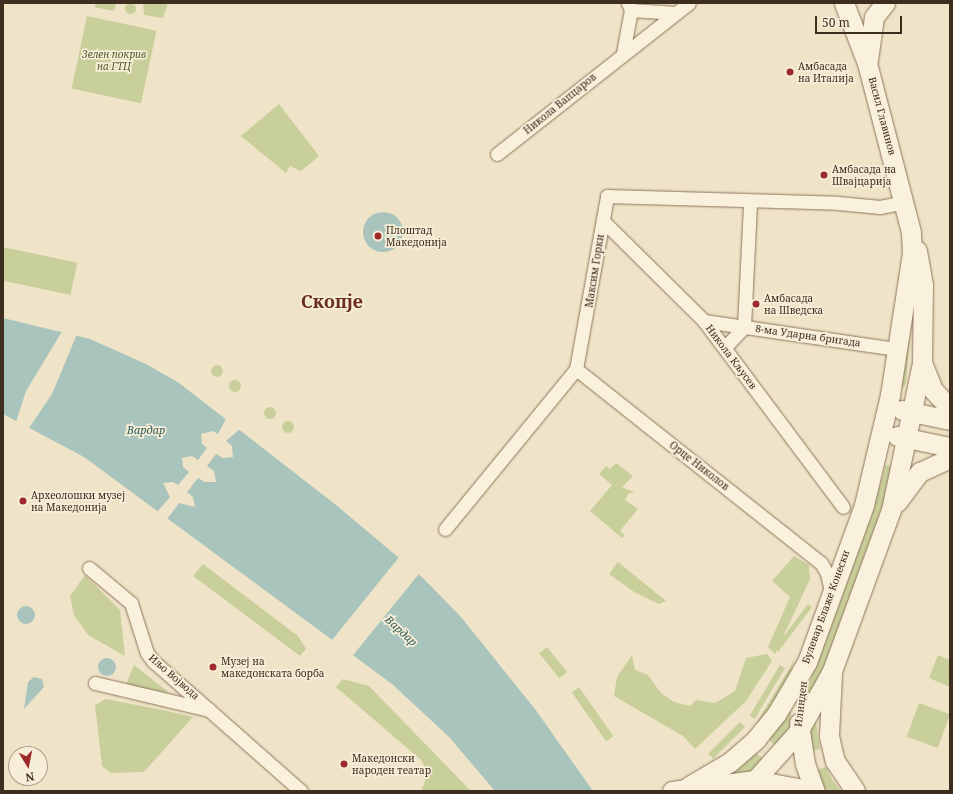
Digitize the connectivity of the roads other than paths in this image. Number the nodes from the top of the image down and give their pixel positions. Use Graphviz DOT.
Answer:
graph roads {
  1 [pos="689,3"];
  2 [pos="844,3"];
  3 [pos="885,3"];
  4 [pos="629,6"];
  5 [pos="676,13"];
  6 [pos="623,53"];
  7 [pos="867,63"];
  8 [pos="497,154"];
  9 [pos="750,202"];
  10 [pos="899,203"];
  11 [pos="603,221"];
  12 [pos="911,232"];
  13 [pos="704,321"];
  14 [pos="744,327"];
  15 [pos="725,348"];
  16 [pos="897,349"];
  17 [pos="922,363"];
  18 [pos="576,369"];
  19 [pos="888,408"];
  20 [pos="950,408"];
  21 [pos="914,413"];
  22 [pos="950,420"];
  23 [pos="882,433"];
  24 [pos="909,439"];
  25 [pos="950,446"];
  26 [pos="950,458"];
  27 [pos="843,507"];
  28 [pos="891,510"];
  29 [pos="445,529"];
  30 [pos="848,548"];
  31 [pos="821,563"];
  32 [pos="89,568"];
  33 [pos="831,596"];
  34 [pos="807,662"];
  35 [pos="832,671"];
  36 [pos="96,684"];
  37 [pos="209,710"];
  38 [pos="798,732"];
  39 [pos="755,780"];
  40 [pos="681,789"];
  41 [pos="301,791"];
  42 [pos="736,791"];
  43 [pos="815,791"];
  44 [pos="855,791"];
  1 -- 5 [label="street, Никола Вапцаров"];
  2 -- 7 [label="street, Васил Главинов"];
  3 -- 7 [label="street"];
  4 -- 5 [label="street"];
  4 -- 6 [label="street"];
  5 -- 6 [label="street, Никола Вапцаров"];
  6 -- 8 [label="street, Никола Вапцаров"];
  7 -- 10 [label="street, Васил Главинов"];
  9 -- 10 [label="street, Максим Горки"];
  9 -- 11 [label="street, Максим Горки"];
  9 -- 14 [label="street, 8-ма Ударна бригада"];
  10 -- 12 [label="street, Васил Главинов"];
  11 -- 13 [label="street, Никола Кљусев"];
  11 -- 18 [label="street, Максим Горки"];
  12 -- 16 [label="street, Васил Главинов"];
  12 -- 17 [label="street, Васил Главинов"];
  13 -- 14 [label="street"];
  13 -- 15 [label="street, Никола Кљусев"];
  14 -- 15 [label="street"];
  14 -- 16 [label="street, 8-ма Ударна бригада"];
  15 -- 27 [label="street, Никола Кљусев"];
  16 -- 19 [label="street, Васил Главинов"];
  17 -- 20 [label="street"];
  17 -- 21 [label="street, Васил Главинов"];
  18 -- 29 [label="street, Максим Горки"];
  18 -- 31 [label="street, Орце Николов"];
  19 -- 21 [label="street"];
  19 -- 23 [label="street, Булевар Блаже Конески"];
  21 -- 22 [label="street"];
  21 -- 24 [label="street"];
  23 -- 24 [label="street"];
  23 -- 30 [label="street, Булевар Блаже Конески"];
  24 -- 25 [label="street"];
  24 -- 28 [label="street"];
  26 -- 28 [label="street"];
  28 -- 35 [label="street"];
  30 -- 31 [label="street"];
  30 -- 33 [label="street, Булевар Блаже Конески"];
  31 -- 33 [label="street, Орце Николов"];
  32 -- 37 [label="street, Иљо Војвода"];
  33 -- 34 [label="street, Булевар Блаже Конески"];
  34 -- 38 [label="street, Илинден"];
  34 -- 40 [label="street, Булевар Блаже Конески"];
  35 -- 38 [label="street"];
  35 -- 44 [label="street"];
  36 -- 37 [label="street, Иљо Војвода"];
  37 -- 41 [label="street, Иљо Војвода"];
  38 -- 39 [label="street"];
  38 -- 43 [label="street, Илинден"];
  39 -- 40 [label="street, Илинден"];
  39 -- 42 [label="street"];
  39 -- 43 [label="street, Илинден"];
}
